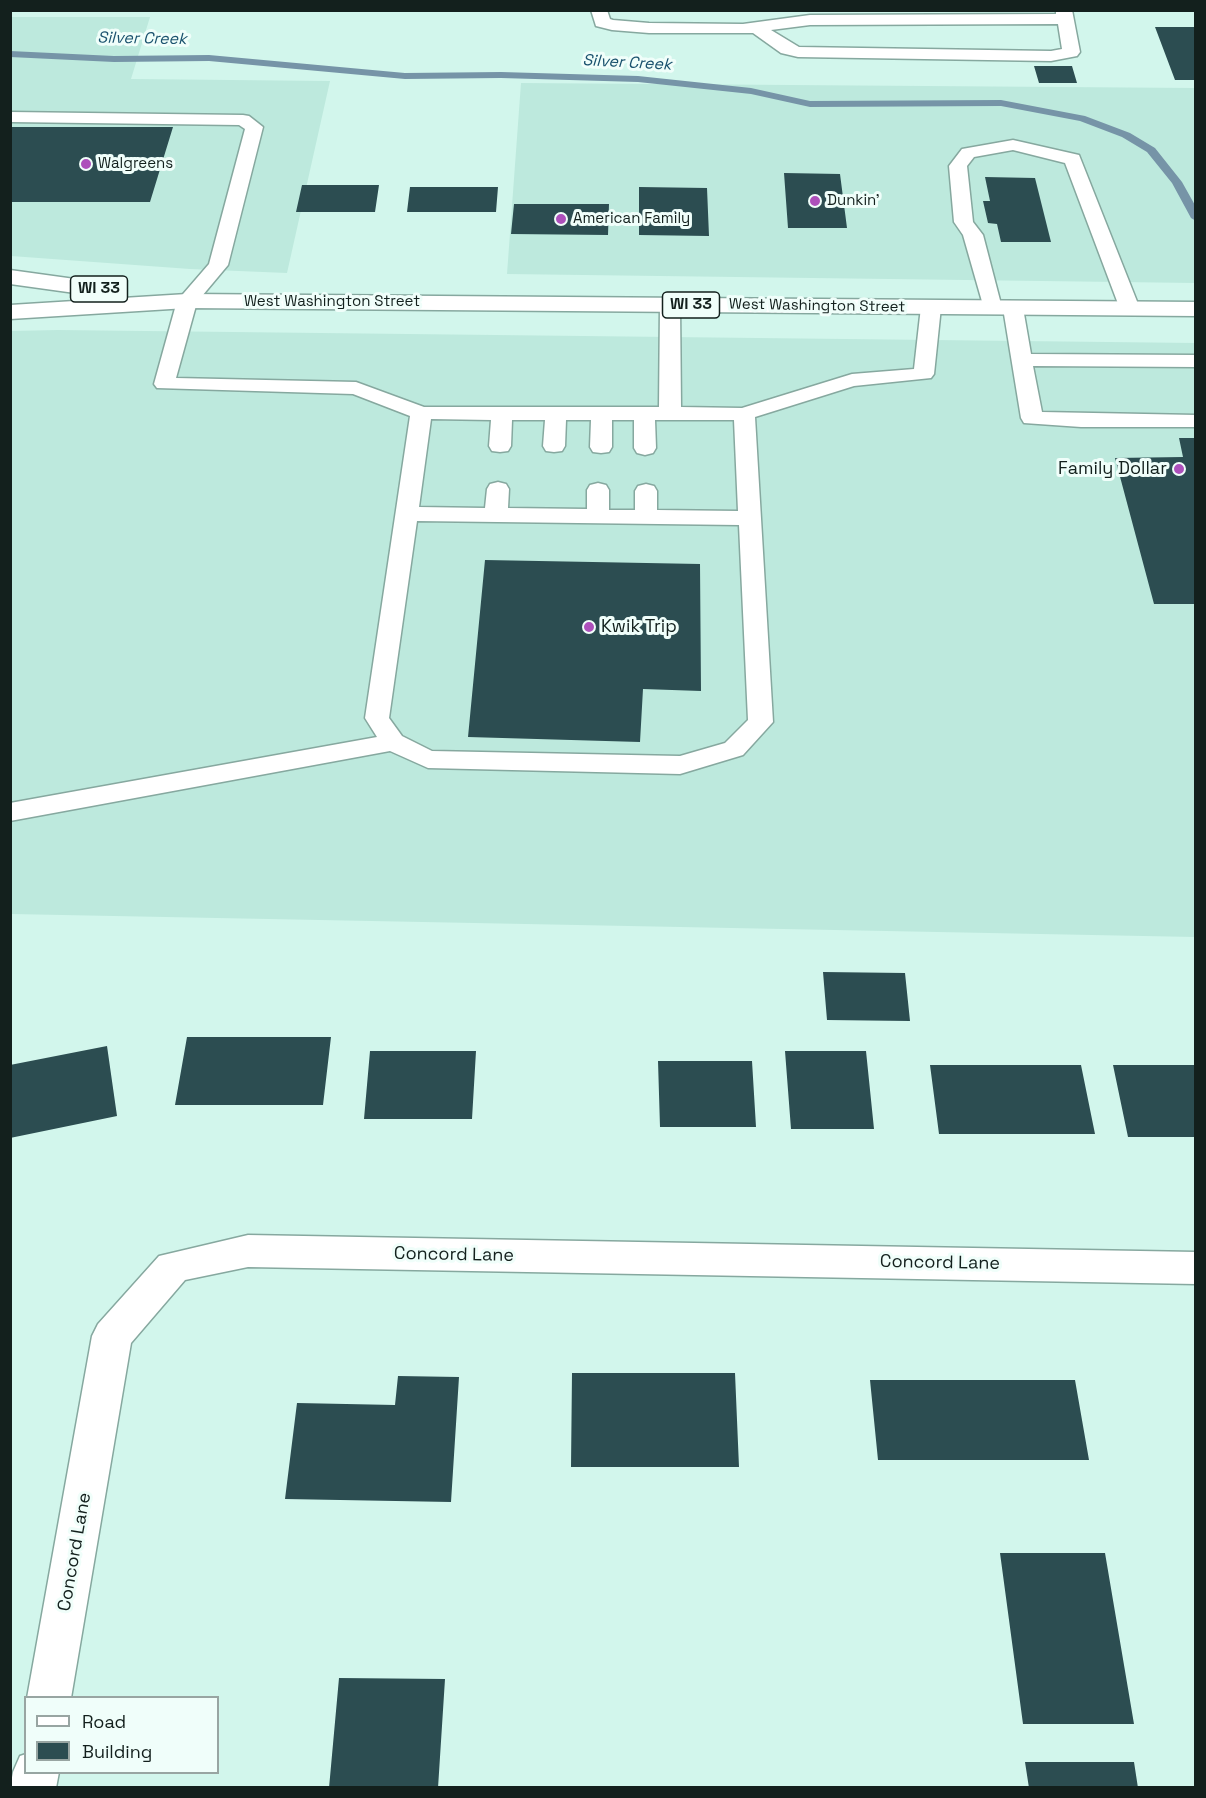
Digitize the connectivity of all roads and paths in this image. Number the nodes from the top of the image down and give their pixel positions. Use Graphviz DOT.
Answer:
graph roads {
  1 [pos="599,10"];
  2 [pos="1064,15"];
  3 [pos="757,28"];
  4 [pos="10,117"];
  5 [pos="10,277"];
  6 [pos="188,301"];
  7 [pos="670,305"];
  8 [pos="931,307"];
  9 [pos="1002,308"];
  10 [pos="1130,309"];
  11 [pos="1196,309"];
  12 [pos="10,312"];
  13 [pos="1022,360"];
  14 [pos="1196,361"];
  15 [pos="421,413"];
  16 [pos="502,413"];
  17 [pos="556,414"];
  18 [pos="602,414"];
  19 [pos="644,414"];
  20 [pos="670,414"];
  21 [pos="744,414"];
  22 [pos="1196,421"];
  23 [pos="500,446"];
  24 [pos="554,446"];
  25 [pos="601,447"];
  26 [pos="645,448"];
  27 [pos="498,489"];
  28 [pos="598,490"];
  29 [pos="551,491"];
  30 [pos="646,491"];
  31 [pos="407,514"];
  32 [pos="496,515"];
  33 [pos="549,516"];
  34 [pos="598,516"];
  35 [pos="646,516"];
  36 [pos="750,518"];
  37 [pos="393,742"];
  38 [pos="10,812"];
  39 [pos="1196,1268"];
  40 [pos="49,1696"];
  1 -- 3 [label="lane"];
  2 -- 3 [label="lane"];
  2 -- 3 [label="lane"];
  4 -- 6 [label="lane"];
  5 -- 6 [label="main road, West Washington Street / WI 33"];
  6 -- 7 [label="main road, West Washington Street / WI 33"];
  6 -- 12 [label="main road, West Washington Street / WI 33"];
  6 -- 15 [label="lane"];
  7 -- 8 [label="main road, West Washington Street / WI 33"];
  7 -- 20 [label="lane"];
  8 -- 9 [label="main road, West Washington Street / WI 33"];
  8 -- 21 [label="lane"];
  9 -- 10 [label="main road, West Washington Street / WI 33"];
  9 -- 10 [label="lane"];
  9 -- 13 [label="lane"];
  10 -- 11 [label="main road, West Washington Street / WI 33"];
  13 -- 14 [label="lane"];
  13 -- 22 [label="lane"];
  15 -- 16 [label="lane"];
  15 -- 31 [label="lane"];
  16 -- 17 [label="lane"];
  16 -- 23 [label="lane"];
  17 -- 18 [label="lane"];
  17 -- 24 [label="lane"];
  18 -- 19 [label="lane"];
  18 -- 25 [label="lane"];
  19 -- 20 [label="lane"];
  19 -- 26 [label="lane"];
  20 -- 21 [label="lane"];
  21 -- 36 [label="lane"];
  27 -- 32 [label="lane"];
  28 -- 34 [label="lane"];
  29 -- 33 [label="lane"];
  30 -- 35 [label="lane"];
  31 -- 32 [label="lane"];
  31 -- 37 [label="lane"];
  32 -- 33 [label="lane"];
  33 -- 34 [label="lane"];
  34 -- 35 [label="lane"];
  35 -- 36 [label="lane"];
  36 -- 37 [label="lane"];
  37 -- 38 [label="lane"];
  39 -- 40 [label="main road, Concord Lane"];
}
